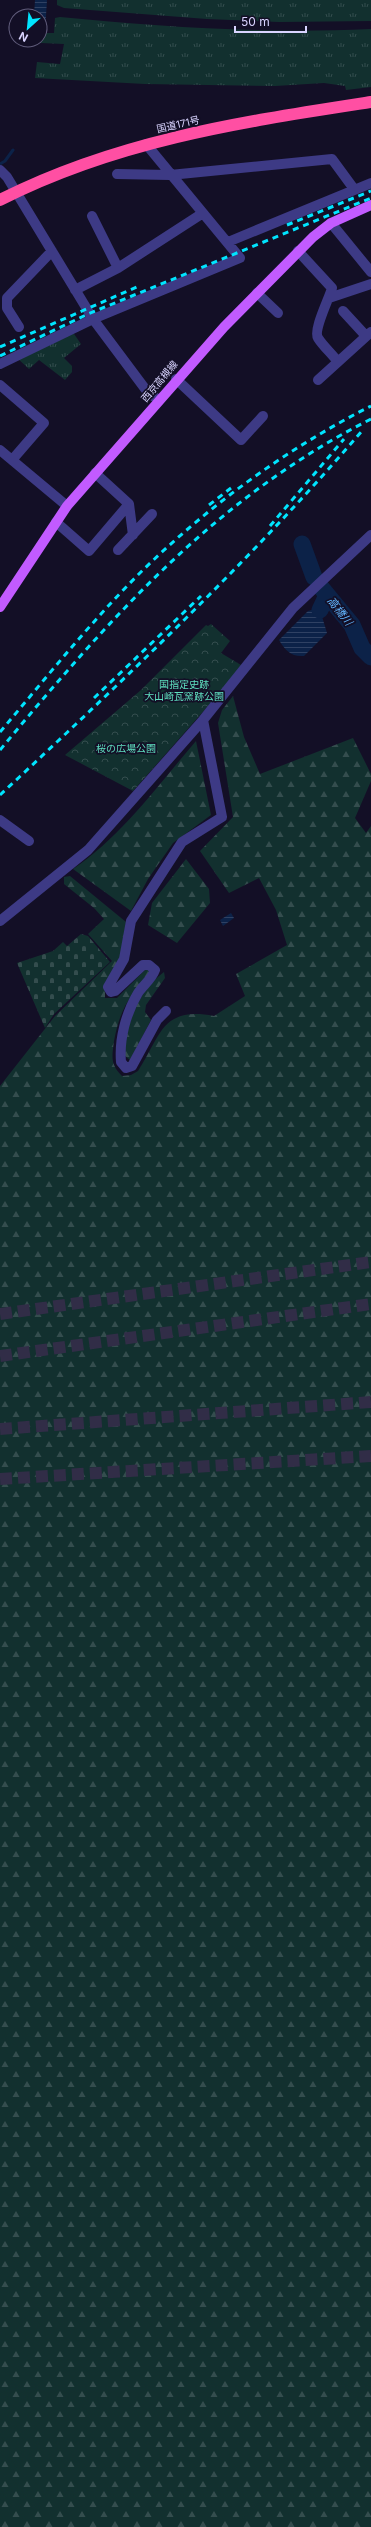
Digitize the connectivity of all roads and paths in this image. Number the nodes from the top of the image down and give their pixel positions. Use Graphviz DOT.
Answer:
graph roads {
  1 [pos="371,102"];
  2 [pos="146,144"];
  3 [pos="4,174"];
  4 [pos="117,174"];
  5 [pos="170,175"];
  6 [pos="371,183"];
  7 [pos="354,189"];
  8 [pos="16,192"];
  9 [pos="0,200"];
  10 [pos="371,205"];
  11 [pos="203,213"];
  12 [pos="92,216"];
  13 [pos="331,223"];
  14 [pos="228,242"];
  15 [pos="52,251"];
  16 [pos="298,251"];
  17 [pos="118,268"];
  18 [pos="371,272"];
  19 [pos="371,284"];
  20 [pos="75,290"];
  21 [pos="257,293"];
  22 [pos="329,298"];
  23 [pos="3,310"];
  24 [pos="343,311"];
  25 [pos="278,313"];
  26 [pos="93,320"];
  27 [pos="19,326"];
  28 [pos="369,334"];
  29 [pos="338,362"];
  30 [pos="0,364"];
  31 [pos="176,379"];
  32 [pos="318,380"];
  33 [pos="0,385"];
  34 [pos="158,399"];
  35 [pos="263,416"];
  36 [pos="0,450"];
  37 [pos="12,460"];
  38 [pos="95,473"];
  39 [pos="129,504"];
  40 [pos="67,506"];
  41 [pos="152,514"];
  42 [pos="56,522"];
  43 [pos="133,534"];
  44 [pos="371,535"];
  45 [pos="118,550"];
  46 [pos="0,607"];
  47 [pos="203,720"];
  48 [pos="0,820"];
  49 [pos="29,841"];
  50 [pos="0,921"];
  51 [pos="166,1011"];
  1 -- 2 [label="highway, 国道171号"];
  2 -- 5 [label="street"];
  2 -- 8 [label="highway, 国道171号"];
  3 -- 8 [label="street"];
  4 -- 5 [label="street"];
  5 -- 7 [label="street"];
  5 -- 11 [label="street"];
  6 -- 7 [label="street"];
  7 -- 14 [label="street"];
  8 -- 9 [label="highway, 国道171号"];
  8 -- 15 [label="street"];
  10 -- 13 [label="main road, 西京高槻線"];
  11 -- 14 [label="street"];
  11 -- 17 [label="street"];
  12 -- 17 [label="street"];
  13 -- 16 [label="main road, 西京高槻線"];
  13 -- 18 [label="street"];
  14 -- 26 [label="street"];
  15 -- 20 [label="street"];
  15 -- 23 [label="street"];
  16 -- 21 [label="main road, 西京高槻線"];
  16 -- 22 [label="street"];
  17 -- 20 [label="street"];
  19 -- 22 [label="street"];
  20 -- 26 [label="street"];
  21 -- 25 [label="street"];
  21 -- 31 [label="main road, 西京高槻線"];
  22 -- 29 [label="street"];
  23 -- 27 [label="street"];
  24 -- 28 [label="street"];
  26 -- 30 [label="street"];
  26 -- 34 [label="street"];
  28 -- 29 [label="street"];
  29 -- 32 [label="street"];
  31 -- 34 [label="main road, 西京高槻線"];
  31 -- 35 [label="street"];
  33 -- 37 [label="street"];
  34 -- 38 [label="main road, 西京高槻線"];
  36 -- 37 [label="street"];
  37 -- 40 [label="street"];
  38 -- 39 [label="street"];
  38 -- 40 [label="main road, 西京高槻線"];
  39 -- 42 [label="street"];
  39 -- 43 [label="street"];
  40 -- 42 [label="main road, 西京高槻線"];
  41 -- 43 [label="street"];
  42 -- 46 [label="main road, 西京高槻線"];
  43 -- 45 [label="street"];
  44 -- 47 [label="street"];
  47 -- 50 [label="street"];
  47 -- 51 [label="street"];
  48 -- 49 [label="street"];
}
